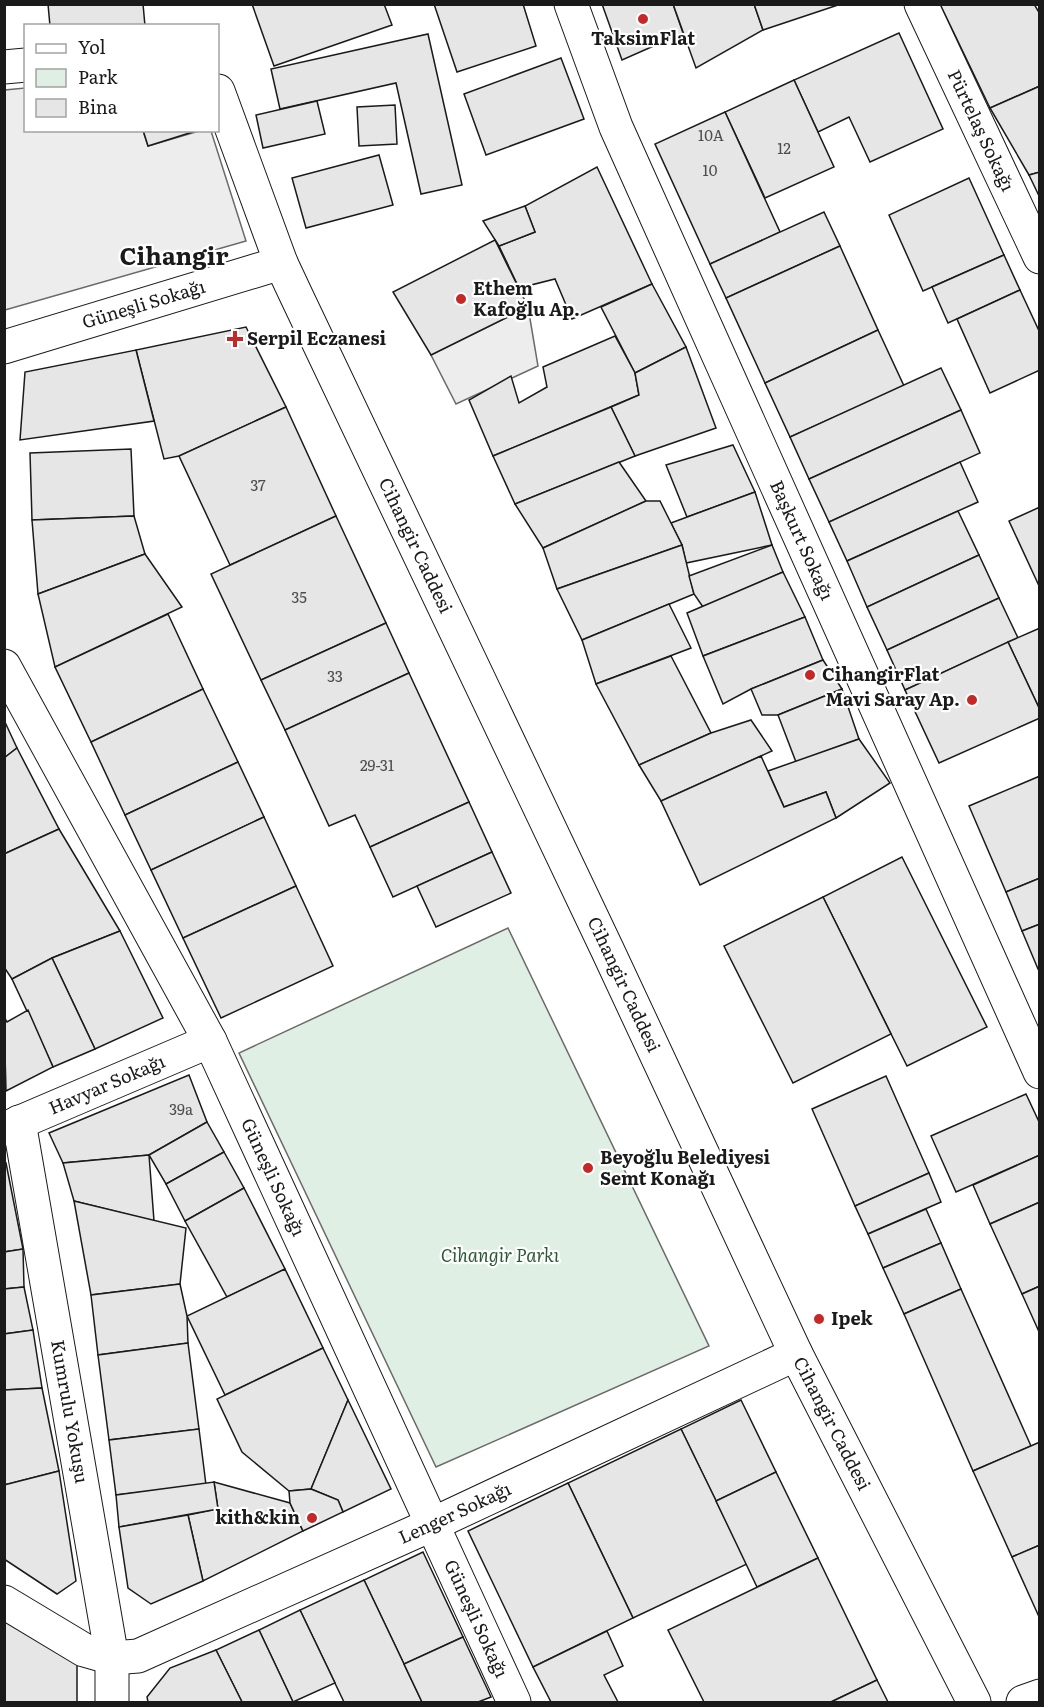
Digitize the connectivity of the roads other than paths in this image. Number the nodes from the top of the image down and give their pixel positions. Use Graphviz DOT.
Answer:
graph roads {
  1 [pos="572,4"];
  2 [pos="921,4"];
  3 [pos="24,65"];
  4 [pos="4,67"];
  5 [pos="219,94"];
  6 [pos="1040,257"];
  7 [pos="281,263"];
  8 [pos="4,347"];
  9 [pos="4,666"];
  10 [pos="210,1041"];
  11 [pos="1040,1072"];
  12 [pos="11,1125"];
  13 [pos="795,1354"];
  14 [pos="433,1524"];
  15 [pos="4,1602"];
  16 [pos="112,1658"];
  17 [pos="1040,1696"];
  18 [pos="112,1702"];
  19 [pos="514,1702"];
  20 [pos="975,1702"];
  21 [pos="1023,1702"];
  1 -- 11 [label="street, Başkurt Sokağı"];
  2 -- 6 [label="street, Pürtelaş Sokağı"];
  3 -- 4 [label="street"];
  5 -- 7 [label="street, Cihangir Caddesi"];
  7 -- 8 [label="street, Güneşli Sokağı"];
  7 -- 13 [label="street, Cihangir Caddesi"];
  9 -- 10 [label="street, Güneşli Sokağı"];
  10 -- 12 [label="street, Havyar Sokağı"];
  10 -- 14 [label="street, Güneşli Sokağı"];
  12 -- 16 [label="street, Kumrulu Yokuşu"];
  13 -- 14 [label="street, Lenger Sokağı"];
  13 -- 20 [label="street, Cihangir Caddesi"];
  14 -- 16 [label="street, Lenger Sokağı"];
  14 -- 19 [label="street, Güneşli Sokağı"];
  15 -- 16 [label="street"];
  16 -- 18 [label="street, Kumrulu Yokuşu"];
  17 -- 21 [label="street"];
}
